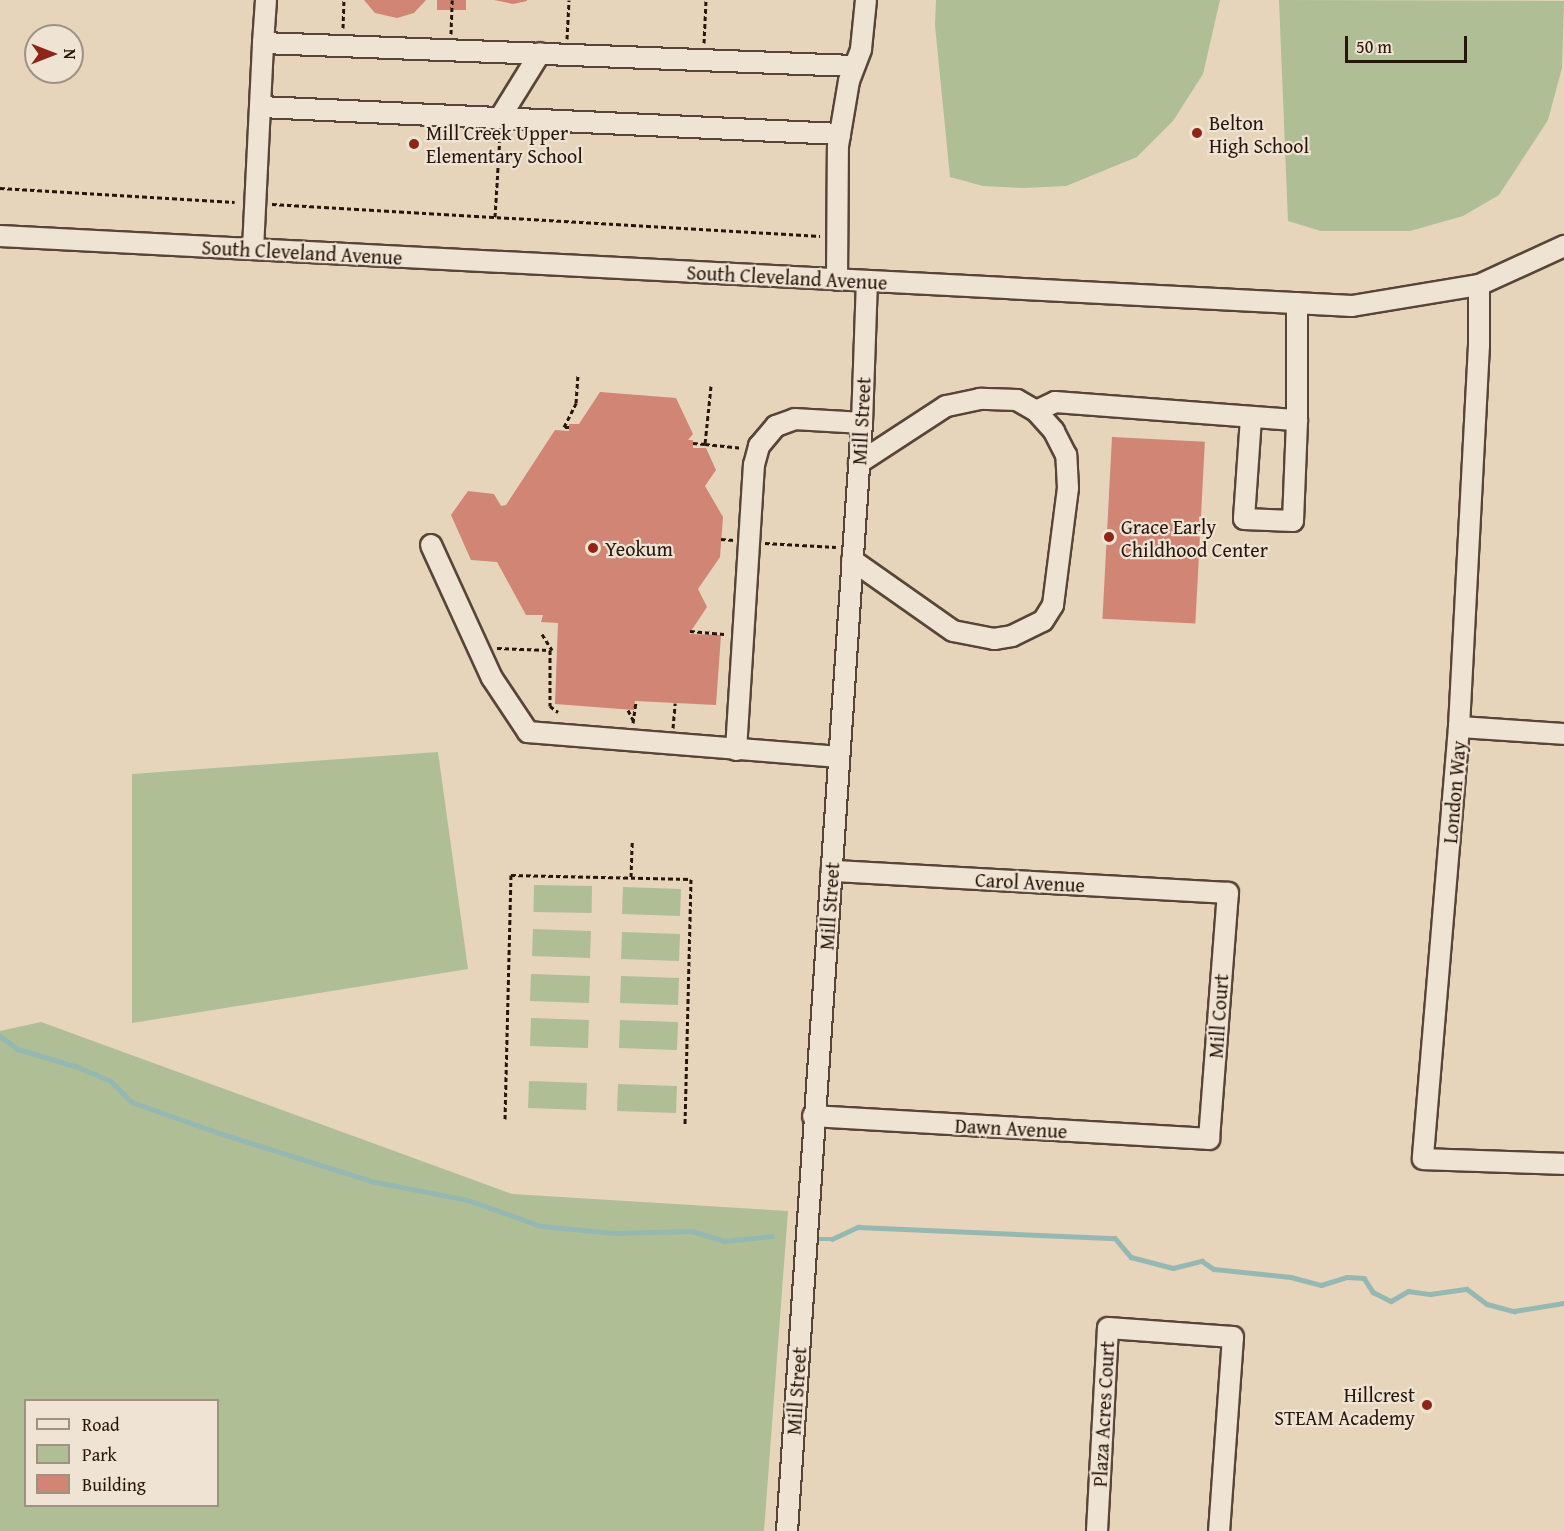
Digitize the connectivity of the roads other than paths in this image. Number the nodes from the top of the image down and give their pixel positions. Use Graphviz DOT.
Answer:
graph roads {
  1 [pos="266,0"];
  2 [pos="866,0"];
  3 [pos="263,43"];
  4 [pos="540,53"];
  5 [pos="854,66"];
  6 [pos="261,107"];
  7 [pos="500,123"];
  8 [pos="840,134"];
  9 [pos="0,236"];
  10 [pos="1564,246"];
  11 [pos="253,249"];
  12 [pos="837,280"];
  13 [pos="867,282"];
  14 [pos="1479,285"];
  15 [pos="1298,303"];
  16 [pos="1036,411"];
  17 [pos="1251,418"];
  18 [pos="1297,420"];
  19 [pos="862,423"];
  20 [pos="859,463"];
  21 [pos="431,545"];
  22 [pos="845,553"];
  23 [pos="1459,727"];
  24 [pos="1564,734"];
  25 [pos="736,750"];
  26 [pos="839,757"];
  27 [pos="832,871"];
  28 [pos="1228,893"];
  29 [pos="813,1116"];
  30 [pos="1209,1139"];
  31 [pos="1564,1164"];
  32 [pos="787,1531"];
  33 [pos="1097,1531"];
  34 [pos="1219,1531"];
  1 -- 3 [label="street"];
  2 -- 5 [label="street"];
  3 -- 4 [label="street"];
  3 -- 6 [label="street"];
  4 -- 5 [label="street"];
  4 -- 7 [label="street"];
  5 -- 8 [label="street"];
  6 -- 7 [label="street"];
  6 -- 11 [label="street"];
  7 -- 8 [label="street"];
  8 -- 12 [label="street"];
  9 -- 11 [label="street, South Cleveland Avenue"];
  10 -- 14 [label="street, South Cleveland Avenue"];
  11 -- 12 [label="street, South Cleveland Avenue"];
  12 -- 13 [label="street, South Cleveland Avenue"];
  13 -- 15 [label="street, South Cleveland Avenue"];
  13 -- 19 [label="street, Mill Street"];
  14 -- 15 [label="street, South Cleveland Avenue"];
  14 -- 23 [label="street, London Way"];
  15 -- 18 [label="street"];
  16 -- 17 [label="street"];
  16 -- 20 [label="street"];
  16 -- 22 [label="street"];
  17 -- 18 [label="street"];
  17 -- 18 [label="street"];
  19 -- 20 [label="street, Mill Street"];
  19 -- 25 [label="street"];
  20 -- 22 [label="street, Mill Street"];
  21 -- 25 [label="street"];
  22 -- 26 [label="street, Mill Street"];
  23 -- 24 [label="street"];
  23 -- 31 [label="street, London Way"];
  25 -- 26 [label="street"];
  26 -- 27 [label="street, Mill Street"];
  27 -- 28 [label="street, Carol Avenue"];
  27 -- 29 [label="street, Mill Street"];
  28 -- 30 [label="street, Mill Court"];
  29 -- 30 [label="street, Dawn Avenue"];
  29 -- 32 [label="street, Mill Street"];
  33 -- 34 [label="street, Plaza Acres Court"];
}
